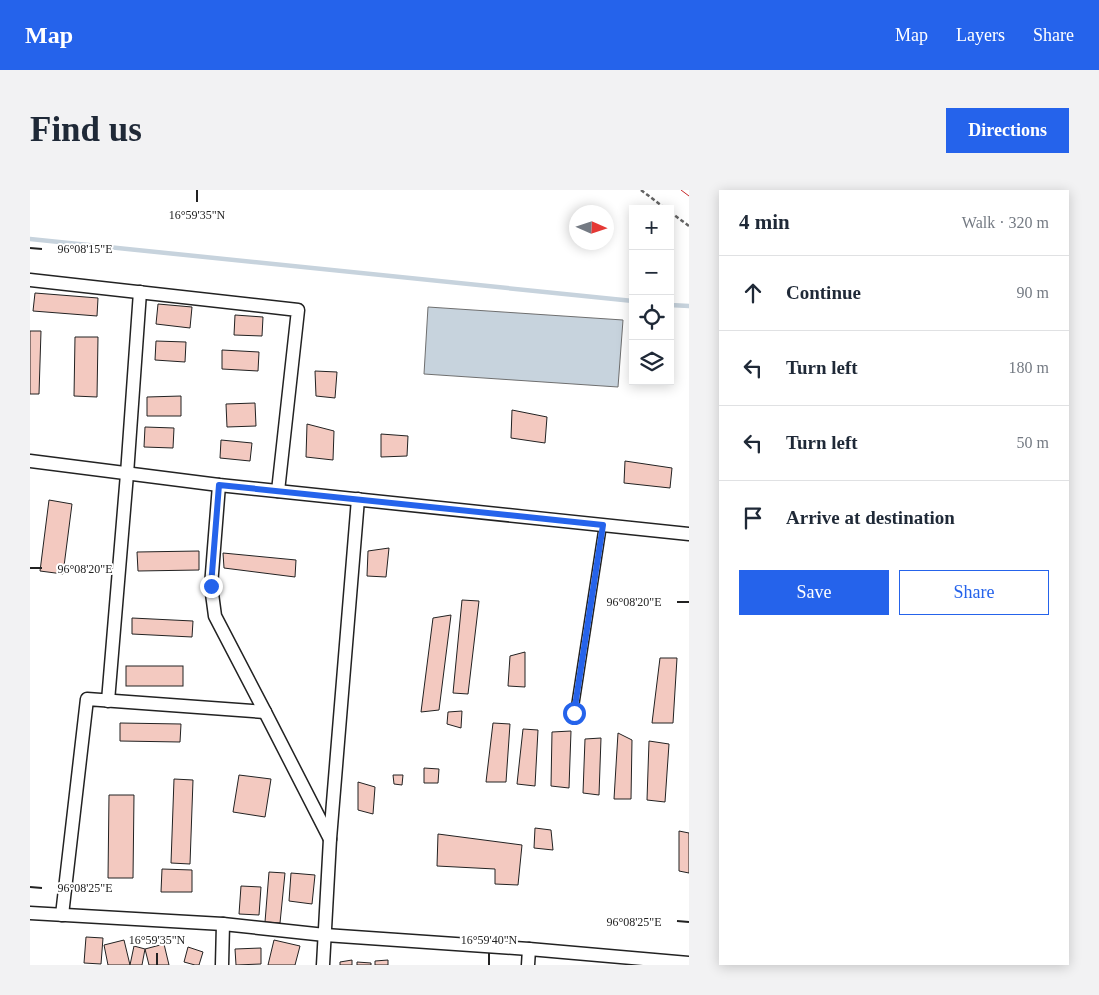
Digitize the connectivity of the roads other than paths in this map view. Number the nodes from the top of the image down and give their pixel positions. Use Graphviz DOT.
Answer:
graph roads {
  1 [pos="30,280"];
  2 [pos="140,292"];
  3 [pos="30,462"];
  4 [pos="127,474"];
  5 [pos="219,485"];
  6 [pos="278,491"];
  7 [pos="358,499"];
  8 [pos="603,525"];
  9 [pos="689,534"];
  10 [pos="108,700"];
  11 [pos="266,712"];
  12 [pos="574,713"];
  13 [pos="330,839"];
  14 [pos="30,913"];
  15 [pos="62,915"];
  16 [pos="224,924"];
  17 [pos="325,935"];
  18 [pos="529,949"];
  19 [pos="689,964"];
  20 [pos="222,965"];
  21 [pos="324,965"];
  22 [pos="528,965"];
  1 -- 2 [label="street"];
  2 -- 4 [label="street"];
  2 -- 6 [label="street"];
  3 -- 4 [label="street"];
  4 -- 5 [label="street"];
  4 -- 10 [label="street"];
  5 -- 6 [label="street"];
  5 -- 11 [label="street"];
  6 -- 7 [label="street"];
  7 -- 8 [label="street"];
  7 -- 13 [label="street"];
  8 -- 9 [label="street"];
  8 -- 12 [label="lane"];
  10 -- 11 [label="street"];
  10 -- 15 [label="street"];
  11 -- 13 [label="street"];
  13 -- 17 [label="street"];
  14 -- 15 [label="street"];
  15 -- 16 [label="street"];
  16 -- 17 [label="street"];
  16 -- 20 [label="street"];
  17 -- 18 [label="street"];
  17 -- 21 [label="street"];
  18 -- 19 [label="street"];
  18 -- 22 [label="street"];
}
